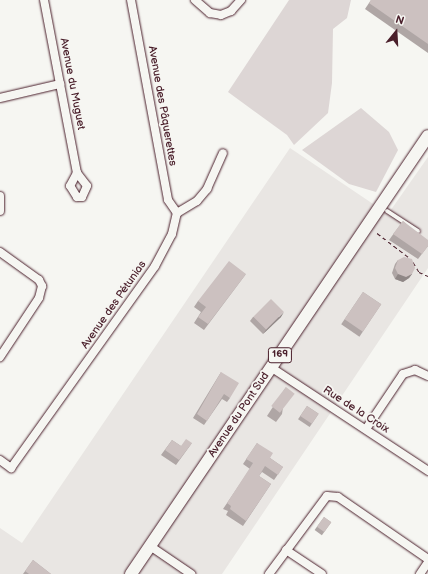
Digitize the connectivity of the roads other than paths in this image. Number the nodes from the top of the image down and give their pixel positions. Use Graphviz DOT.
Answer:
graph roads {
  1 [pos="44,0"];
  2 [pos="132,0"];
  3 [pos="195,0"];
  4 [pos="241,0"];
  5 [pos="60,84"];
  6 [pos="0,98"];
  7 [pos="428,136"];
  8 [pos="428,150"];
  9 [pos="223,153"];
  10 [pos="77,173"];
  11 [pos="0,196"];
  12 [pos="0,211"];
  13 [pos="387,211"];
  14 [pos="177,213"];
  15 [pos="418,231"];
  16 [pos="0,252"];
  17 [pos="0,357"];
  18 [pos="274,369"];
  19 [pos="428,376"];
  20 [pos="366,429"];
  21 [pos="0,460"];
  22 [pos="428,470"];
  23 [pos="152,548"];
  24 [pos="286,550"];
  25 [pos="428,560"];
  26 [pos="131,574"];
  27 [pos="138,574"];
  28 [pos="191,574"];
  29 [pos="269,574"];
  30 [pos="322,574"];
  31 [pos="420,574"];
  1 -- 5 [label="street, Avenue du Muguet"];
  2 -- 14 [label="street, Avenue des Pâquerettes"];
  3 -- 4 [label="street"];
  5 -- 6 [label="street"];
  5 -- 10 [label="street, Avenue du Muguet"];
  7 -- 18 [label="main road, Avenue du Pont Sud / 169"];
  8 -- 13 [label="main road, Avenue du Pont Sud / 169"];
  9 -- 14 [label="street"];
  11 -- 12 [label="street"];
  13 -- 15 [label="lane"];
  13 -- 18 [label="main road, Avenue du Pont Sud / 169"];
  14 -- 21 [label="street, Avenue des Pétunias"];
  16 -- 17 [label="street"];
  18 -- 20 [label="street, Rue de la Croix"];
  18 -- 23 [label="main road, Avenue du Pont Sud / 169"];
  19 -- 20 [label="street"];
  20 -- 22 [label="street, Rue de la Croix"];
  23 -- 26 [label="main road, Avenue du Pont Sud / 169"];
  23 -- 27 [label="main road, Avenue du Pont Sud / 169"];
  23 -- 28 [label="street"];
  24 -- 25 [label="street"];
  24 -- 29 [label="street"];
  24 -- 30 [label="street"];
  25 -- 31 [label="street"];
}
